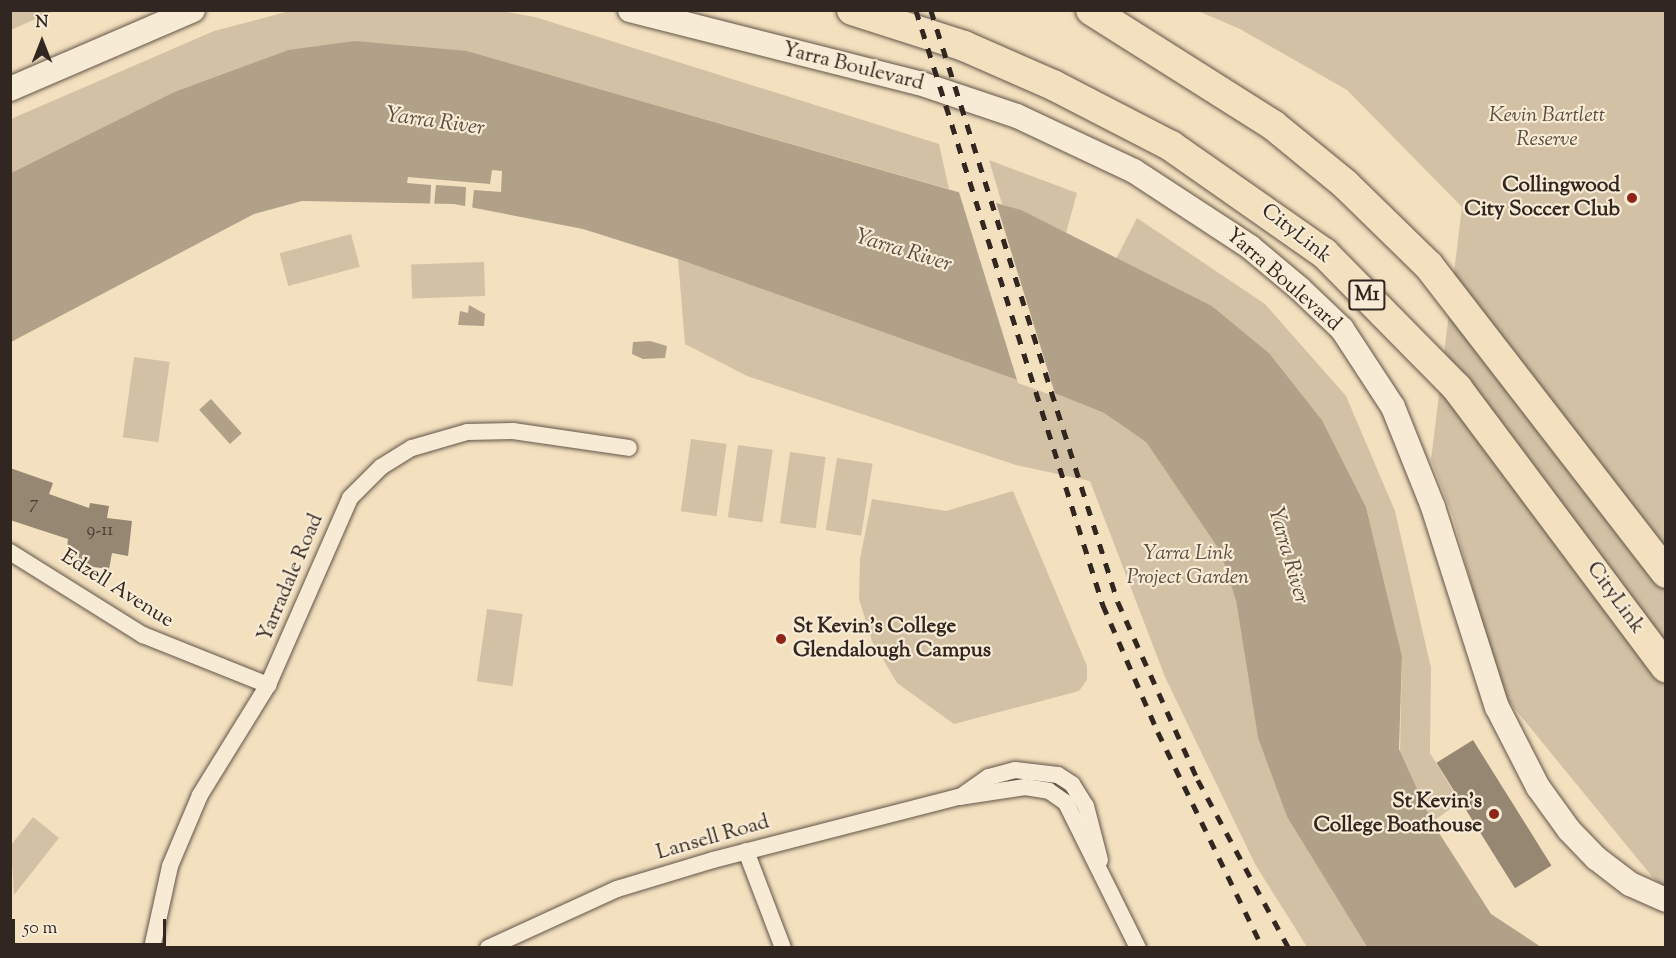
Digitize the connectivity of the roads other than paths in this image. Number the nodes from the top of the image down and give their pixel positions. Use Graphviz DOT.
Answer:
graph roads {
  1 [pos="192,10"];
  2 [pos="630,10"];
  3 [pos="852,10"];
  4 [pos="1091,10"];
  5 [pos="10,88"];
  6 [pos="629,448"];
  7 [pos="10,552"];
  8 [pos="1665,573"];
  9 [pos="1665,667"];
  10 [pos="268,685"];
  11 [pos="959,797"];
  12 [pos="746,851"];
  13 [pos="1101,867"];
  14 [pos="1665,900"];
  15 [pos="152,948"];
  16 [pos="488,948"];
  17 [pos="783,948"];
  18 [pos="1138,948"];
  1 -- 5 [label="street"];
  2 -- 14 [label="street, Yarra Boulevard"];
  3 -- 9 [label="highway, CityLink / M1"];
  4 -- 8 [label="highway"];
  6 -- 10 [label="street, Yarradale Road"];
  7 -- 10 [label="street, Edzell Avenue"];
  10 -- 15 [label="street, Yarradale Road"];
  11 -- 12 [label="street, Lansell Road"];
  11 -- 13 [label="street, Lansell Road"];
  11 -- 13 [label="street, Lansell Road"];
  12 -- 16 [label="street, Lansell Road"];
  12 -- 17 [label="street"];
  13 -- 18 [label="street"];
}
